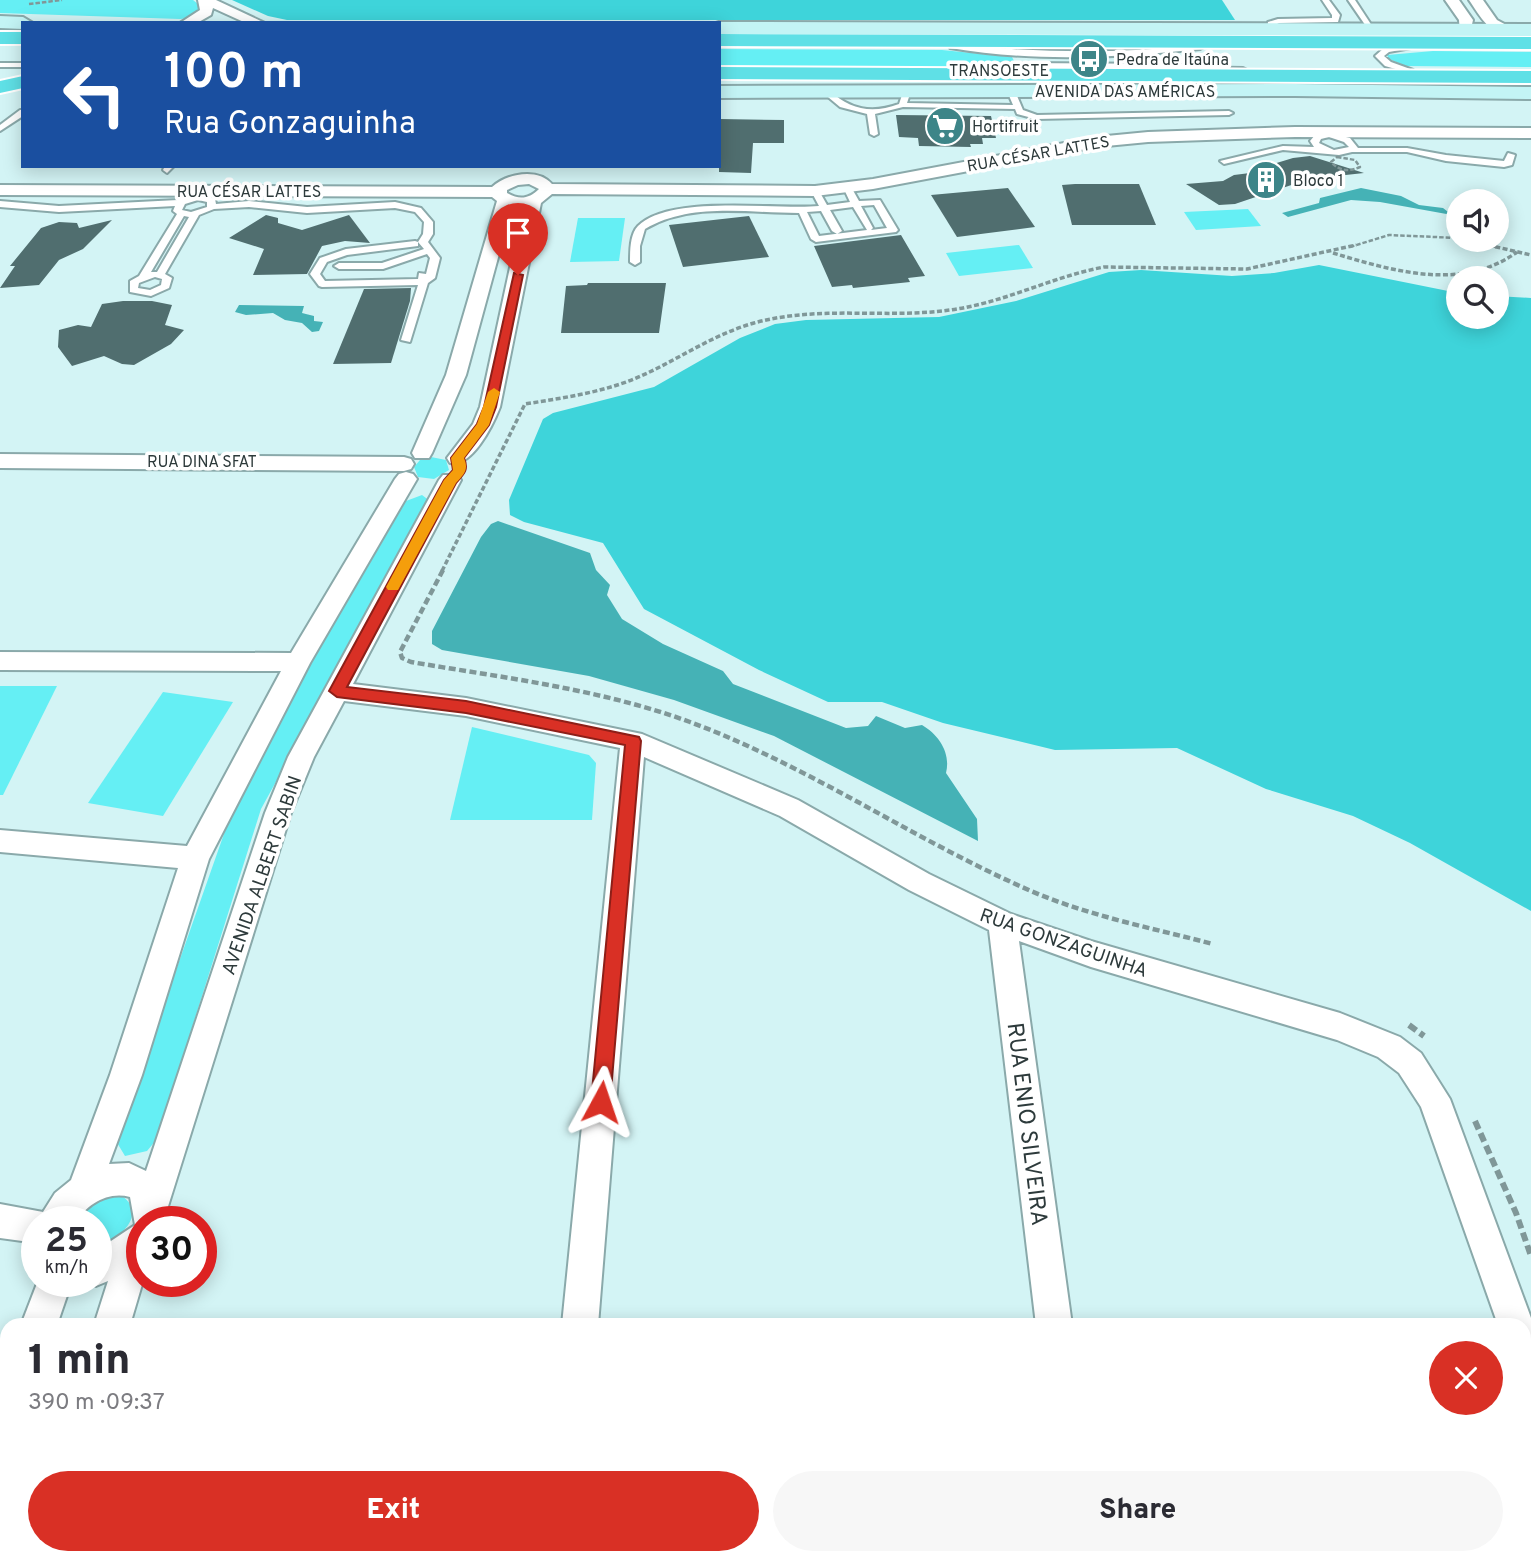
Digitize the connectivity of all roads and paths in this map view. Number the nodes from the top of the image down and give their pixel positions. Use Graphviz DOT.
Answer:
graph roads {
  1 [pos="62,0"];
  2 [pos="1325,0"];
  3 [pos="1351,0"];
  4 [pos="1452,0"];
  5 [pos="1476,0"];
  6 [pos="207,1"];
  7 [pos="20,13"];
  8 [pos="190,21"];
  9 [pos="253,21"];
  10 [pos="0,22"];
  11 [pos="721,28"];
  12 [pos="1035,28"];
  13 [pos="1261,30"];
  14 [pos="1465,30"];
  15 [pos="1506,30"];
  16 [pos="1531,31"];
  17 [pos="1364,39"];
  18 [pos="0,40"];
  19 [pos="21,40"];
  20 [pos="721,40"];
  21 [pos="820,41"];
  22 [pos="1320,44"];
  23 [pos="1531,45"];
  24 [pos="721,46"];
  25 [pos="1408,47"];
  26 [pos="0,67"];
  27 [pos="21,67"];
  28 [pos="721,71"];
  29 [pos="721,71"];
  30 [pos="1410,72"];
  31 [pos="798,73"];
  32 [pos="1340,74"];
  33 [pos="1380,74"];
  34 [pos="1531,74"];
  35 [pos="21,82"];
  36 [pos="0,87"];
  37 [pos="21,88"];
  38 [pos="1295,90"];
  39 [pos="972,91"];
  40 [pos="721,92"];
  41 [pos="826,92"];
  42 [pos="1488,92"];
  43 [pos="1531,93"];
  44 [pos="904,98"];
  45 [pos="1013,99"];
  46 [pos="21,113"];
  47 [pos="871,113"];
  48 [pos="1229,113"];
  49 [pos="0,129"];
  50 [pos="1289,133"];
  51 [pos="874,134"];
  52 [pos="1366,134"];
  53 [pos="1531,134"];
  54 [pos="1315,139"];
  55 [pos="1348,139"];
  56 [pos="1323,150"];
  57 [pos="1351,150"];
  58 [pos="1511,155"];
  59 [pos="1224,162"];
  60 [pos="540,184"];
  61 [pos="506,185"];
  62 [pos="847,187"];
  63 [pos="0,190"];
  64 [pos="815,191"];
  65 [pos="225,192"];
  66 [pos="179,203"];
  67 [pos="855,204"];
  68 [pos="209,205"];
  69 [pos="0,206"];
  70 [pos="825,207"];
  71 [pos="802,210"];
  72 [pos="195,214"];
  73 [pos="867,228"];
  74 [pos="837,231"];
  75 [pos="1446,237"];
  76 [pos="415,244"];
  77 [pos="1509,250"];
  78 [pos="427,252"];
  79 [pos="1517,252"];
  80 [pos="1333,253"];
  81 [pos="1531,255"];
  82 [pos="635,262"];
  83 [pos="339,265"];
  84 [pos="160,275"];
  85 [pos="144,276"];
  86 [pos="424,282"];
  87 [pos="406,340"];
  88 [pos="0,461"];
  89 [pos="411,466"];
  90 [pos="454,469"];
  91 [pos="0,661"];
  92 [pos="298,662"];
  93 [pos="337,691"];
  94 [pos="633,741"];
  95 [pos="0,841"];
  96 [pos="195,858"];
  97 [pos="1002,923"];
  98 [pos="1213,944"];
  99 [pos="1402,1022"];
  100 [pos="1428,1040"];
  101 [pos="1474,1118"];
  102 [pos="84,1188"];
  103 [pos="66,1206"];
  104 [pos="147,1206"];
  105 [pos="151,1206"];
  106 [pos="0,1221"];
  107 [pos="21,1224"];
  108 [pos="1531,1256"];
  109 [pos="126,1282"];
  110 [pos="49,1297"];
  111 [pos="42,1318"];
  112 [pos="114,1318"];
  113 [pos="581,1318"];
  114 [pos="1053,1318"];
  115 [pos="1513,1318"];
  1 -- 7 [label="path"];
  2 -- 13 [label="lane"];
  3 -- 17 [label="lane"];
  4 -- 14 [label="street"];
  5 -- 15 [label="street"];
  6 -- 8 [label="street"];
  6 -- 9 [label="street"];
  7 -- 10 [label="main road"];
  11 -- 12 [label="main road"];
  12 -- 13 [label="main road"];
  12 -- 21 [label="highway"];
  13 -- 17 [label="main road"];
  13 -- 22 [label="highway"];
  14 -- 15 [label="main road"];
  14 -- 17 [label="main road"];
  15 -- 16 [label="main road"];
  16 -- 17 [label="highway"];
  17 -- 22 [label="highway"];
  17 -- 23 [label="highway"];
  17 -- 25 [label="lane"];
  17 -- 33 [label="highway"];
  18 -- 19 [label="highway"];
  20 -- 21 [label="highway"];
  21 -- 22 [label="highway"];
  22 -- 24 [label="lane, TRANSOESTE"];
  22 -- 32 [label="highway"];
  23 -- 25 [label="lane"];
  25 -- 30 [label="lane"];
  26 -- 27 [label="highway"];
  28 -- 32 [label="lane, TRANSOESTE"];
  29 -- 31 [label="highway, AVENIDA DAS AMÉRICAS"];
  30 -- 33 [label="lane"];
  30 -- 34 [label="lane"];
  31 -- 32 [label="highway, AVENIDA DAS AMÉRICAS"];
  31 -- 39 [label="highway"];
  32 -- 33 [label="highway, AVENIDA DAS AMÉRICAS"];
  32 -- 38 [label="highway"];
  33 -- 34 [label="highway, AVENIDA DAS AMÉRICAS"];
  33 -- 42 [label="highway"];
  35 -- 36 [label="highway"];
  36 -- 37 [label="main road"];
  38 -- 42 [label="main road, AVENIDA DAS AMÉRICAS"];
  38 -- 45 [label="main road, AVENIDA DAS AMÉRICAS"];
  39 -- 44 [label="main road, AVENIDA DAS AMÉRICAS"];
  39 -- 45 [label="main road, AVENIDA DAS AMÉRICAS"];
  40 -- 41 [label="main road, AVENIDA DAS AMÉRICAS"];
  41 -- 44 [label="main road, AVENIDA DAS AMÉRICAS"];
  41 -- 47 [label="lane"];
  42 -- 43 [label="main road, AVENIDA DAS AMÉRICAS"];
  44 -- 45 [label="lane"];
  44 -- 47 [label="lane"];
  45 -- 48 [label="lane"];
  46 -- 49 [label="lane"];
  47 -- 51 [label="lane"];
  50 -- 52 [label="street, RUA CÉSAR LATTES"];
  50 -- 54 [label="lane"];
  50 -- 62 [label="street, RUA CÉSAR LATTES"];
  52 -- 53 [label="street, RUA CÉSAR LATTES"];
  52 -- 55 [label="lane"];
  54 -- 55 [label="lane"];
  54 -- 56 [label="lane"];
  55 -- 57 [label="lane"];
  56 -- 57 [label="lane"];
  56 -- 59 [label="lane"];
  57 -- 58 [label="lane"];
  60 -- 61 [label="street"];
  60 -- 61 [label="street"];
  60 -- 64 [label="street, RUA CÉSAR LATTES"];
  60 -- 90 [label="street, AVENIDA ALBERT SABIN"];
  61 -- 65 [label="street, RUA CÉSAR LATTES"];
  61 -- 89 [label="street"];
  62 -- 64 [label="street, RUA CÉSAR LATTES"];
  62 -- 67 [label="lane"];
  63 -- 66 [label="street, RUA CÉSAR LATTES"];
  64 -- 70 [label="lane"];
  65 -- 66 [label="street, RUA CÉSAR LATTES"];
  65 -- 68 [label="lane"];
  66 -- 68 [label="lane"];
  66 -- 69 [label="lane"];
  66 -- 72 [label="lane"];
  66 -- 85 [label="lane"];
  67 -- 70 [label="lane"];
  67 -- 71 [label="lane"];
  67 -- 73 [label="lane"];
  68 -- 72 [label="lane"];
  68 -- 76 [label="lane"];
  68 -- 78 [label="lane"];
  70 -- 71 [label="lane"];
  70 -- 74 [label="lane"];
  71 -- 82 [label="lane"];
  72 -- 84 [label="lane"];
  75 -- 80 [label="path"];
  76 -- 78 [label="lane"];
  76 -- 86 [label="lane"];
  77 -- 79 [label="path"];
  78 -- 83 [label="lane"];
  78 -- 86 [label="lane"];
  79 -- 80 [label="path"];
  79 -- 81 [label="path"];
  80 -- 98 [label="path"];
  84 -- 85 [label="lane"];
  84 -- 85 [label="lane"];
  86 -- 87 [label="lane"];
  88 -- 89 [label="street, RUA DINA SFAT"];
  89 -- 90 [label="street"];
  89 -- 90 [label="street"];
  89 -- 92 [label="street"];
  90 -- 93 [label="street, AVENIDA ALBERT SABIN"];
  91 -- 92 [label="street"];
  92 -- 96 [label="street"];
  93 -- 94 [label="street, RUA GONZAGUINHA"];
  93 -- 105 [label="street, AVENIDA ALBERT SABIN"];
  94 -- 97 [label="street, RUA GONZAGUINHA"];
  94 -- 113 [label="street"];
  95 -- 96 [label="street"];
  96 -- 102 [label="street"];
  97 -- 114 [label="street, RUA ENIO SILVEIRA"];
  97 -- 115 [label="street, RUA GONZAGUINHA"];
  99 -- 100 [label="path"];
  101 -- 108 [label="path"];
  102 -- 103 [label="street"];
  102 -- 104 [label="street"];
  106 -- 107 [label="street"];
  109 -- 112 [label="street, AVENIDA ALBERT SABIN"];
  110 -- 111 [label="street"];
}
